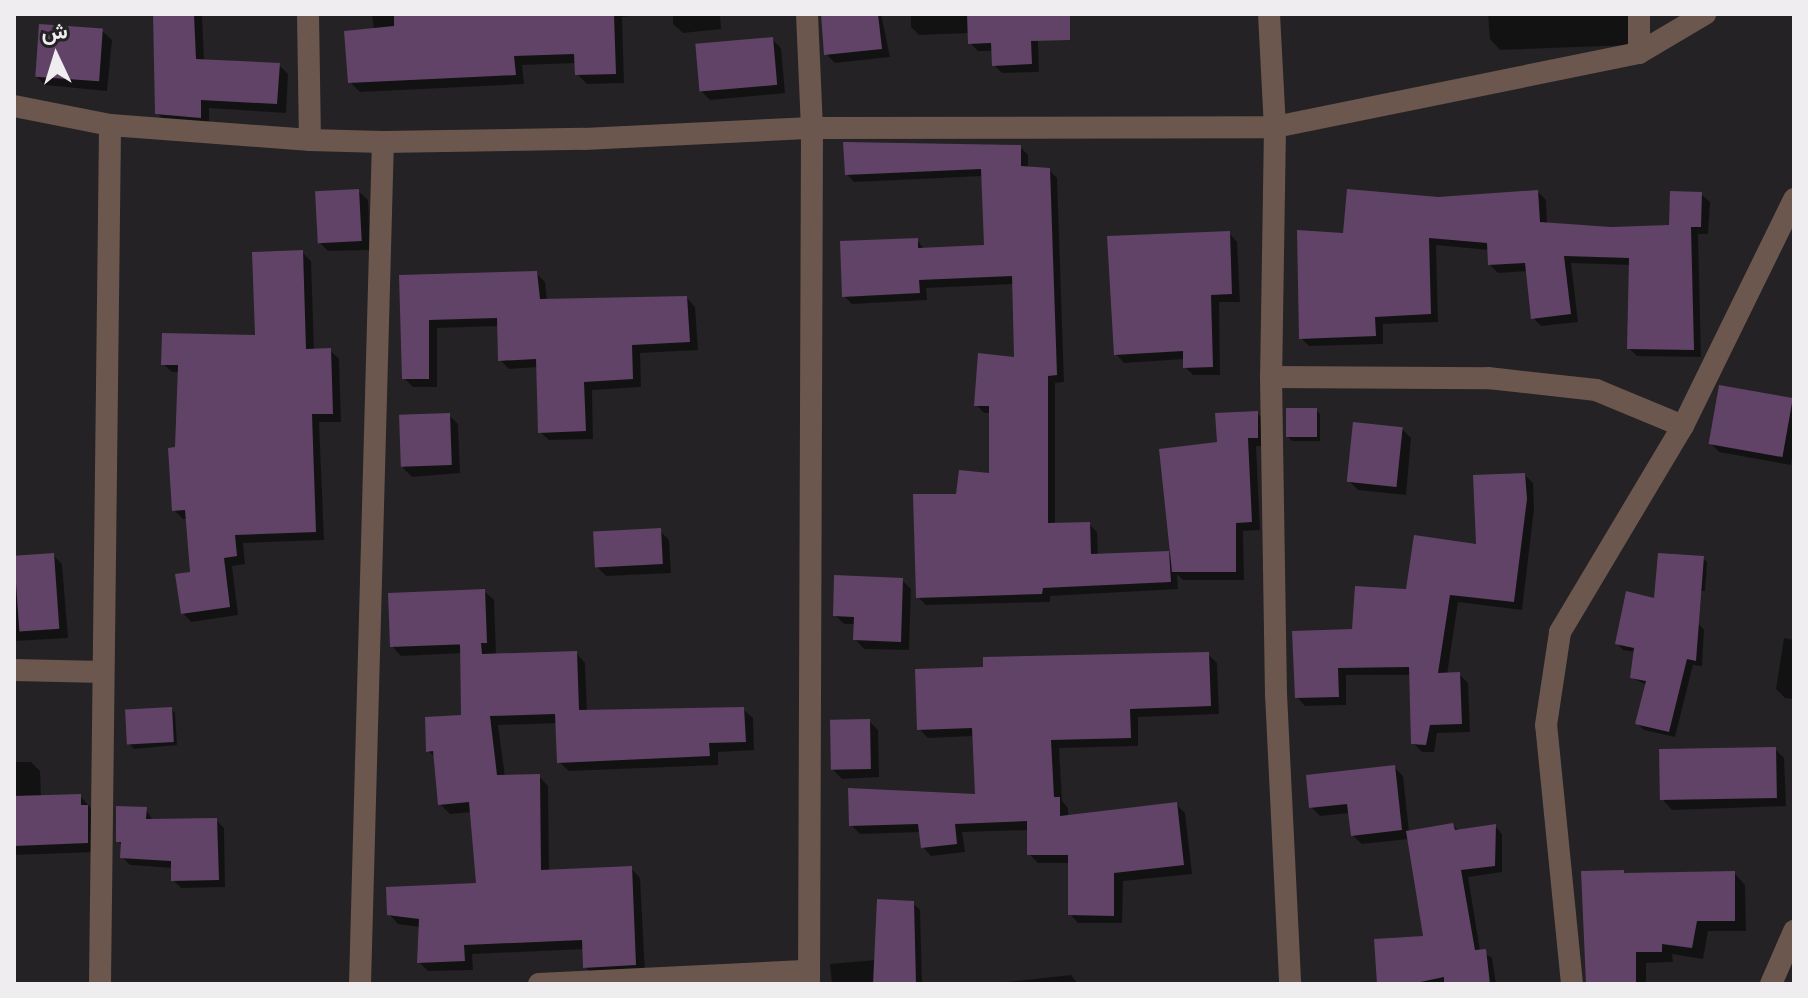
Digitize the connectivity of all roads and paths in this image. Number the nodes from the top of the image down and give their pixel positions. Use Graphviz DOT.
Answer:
graph roads {
  1 [pos="308,14"];
  2 [pos="807,14"];
  3 [pos="1269,14"];
  4 [pos="1639,14"];
  5 [pos="1705,14"];
  6 [pos="1639,53"];
  7 [pos="14,106"];
  8 [pos="110,125"];
  9 [pos="1275,127"];
  10 [pos="812,128"];
  11 [pos="310,140"];
  12 [pos="383,142"];
  13 [pos="1794,199"];
  14 [pos="1271,377"];
  15 [pos="1683,426"];
  16 [pos="14,670"];
  17 [pos="103,672"];
  18 [pos="1794,931"];
  19 [pos="809,978"];
  20 [pos="100,984"];
  21 [pos="360,984"];
  22 [pos="539,984"];
  23 [pos="1290,984"];
  24 [pos="1572,984"];
  25 [pos="1771,984"];
  1 -- 11 [label="street"];
  2 -- 10 [label="street"];
  3 -- 9 [label="street"];
  4 -- 6 [label="street"];
  5 -- 6 [label="street"];
  6 -- 9 [label="street"];
  7 -- 8 [label="street"];
  8 -- 11 [label="street"];
  8 -- 17 [label="street"];
  9 -- 10 [label="street"];
  9 -- 14 [label="street"];
  10 -- 12 [label="street"];
  10 -- 19 [label="street"];
  11 -- 12 [label="street"];
  12 -- 21 [label="street"];
  13 -- 15 [label="street"];
  14 -- 15 [label="street"];
  14 -- 23 [label="street"];
  15 -- 24 [label="street"];
  16 -- 17 [label="street"];
  17 -- 20 [label="street"];
  18 -- 25 [label="street"];
  19 -- 22 [label="street"];
}
